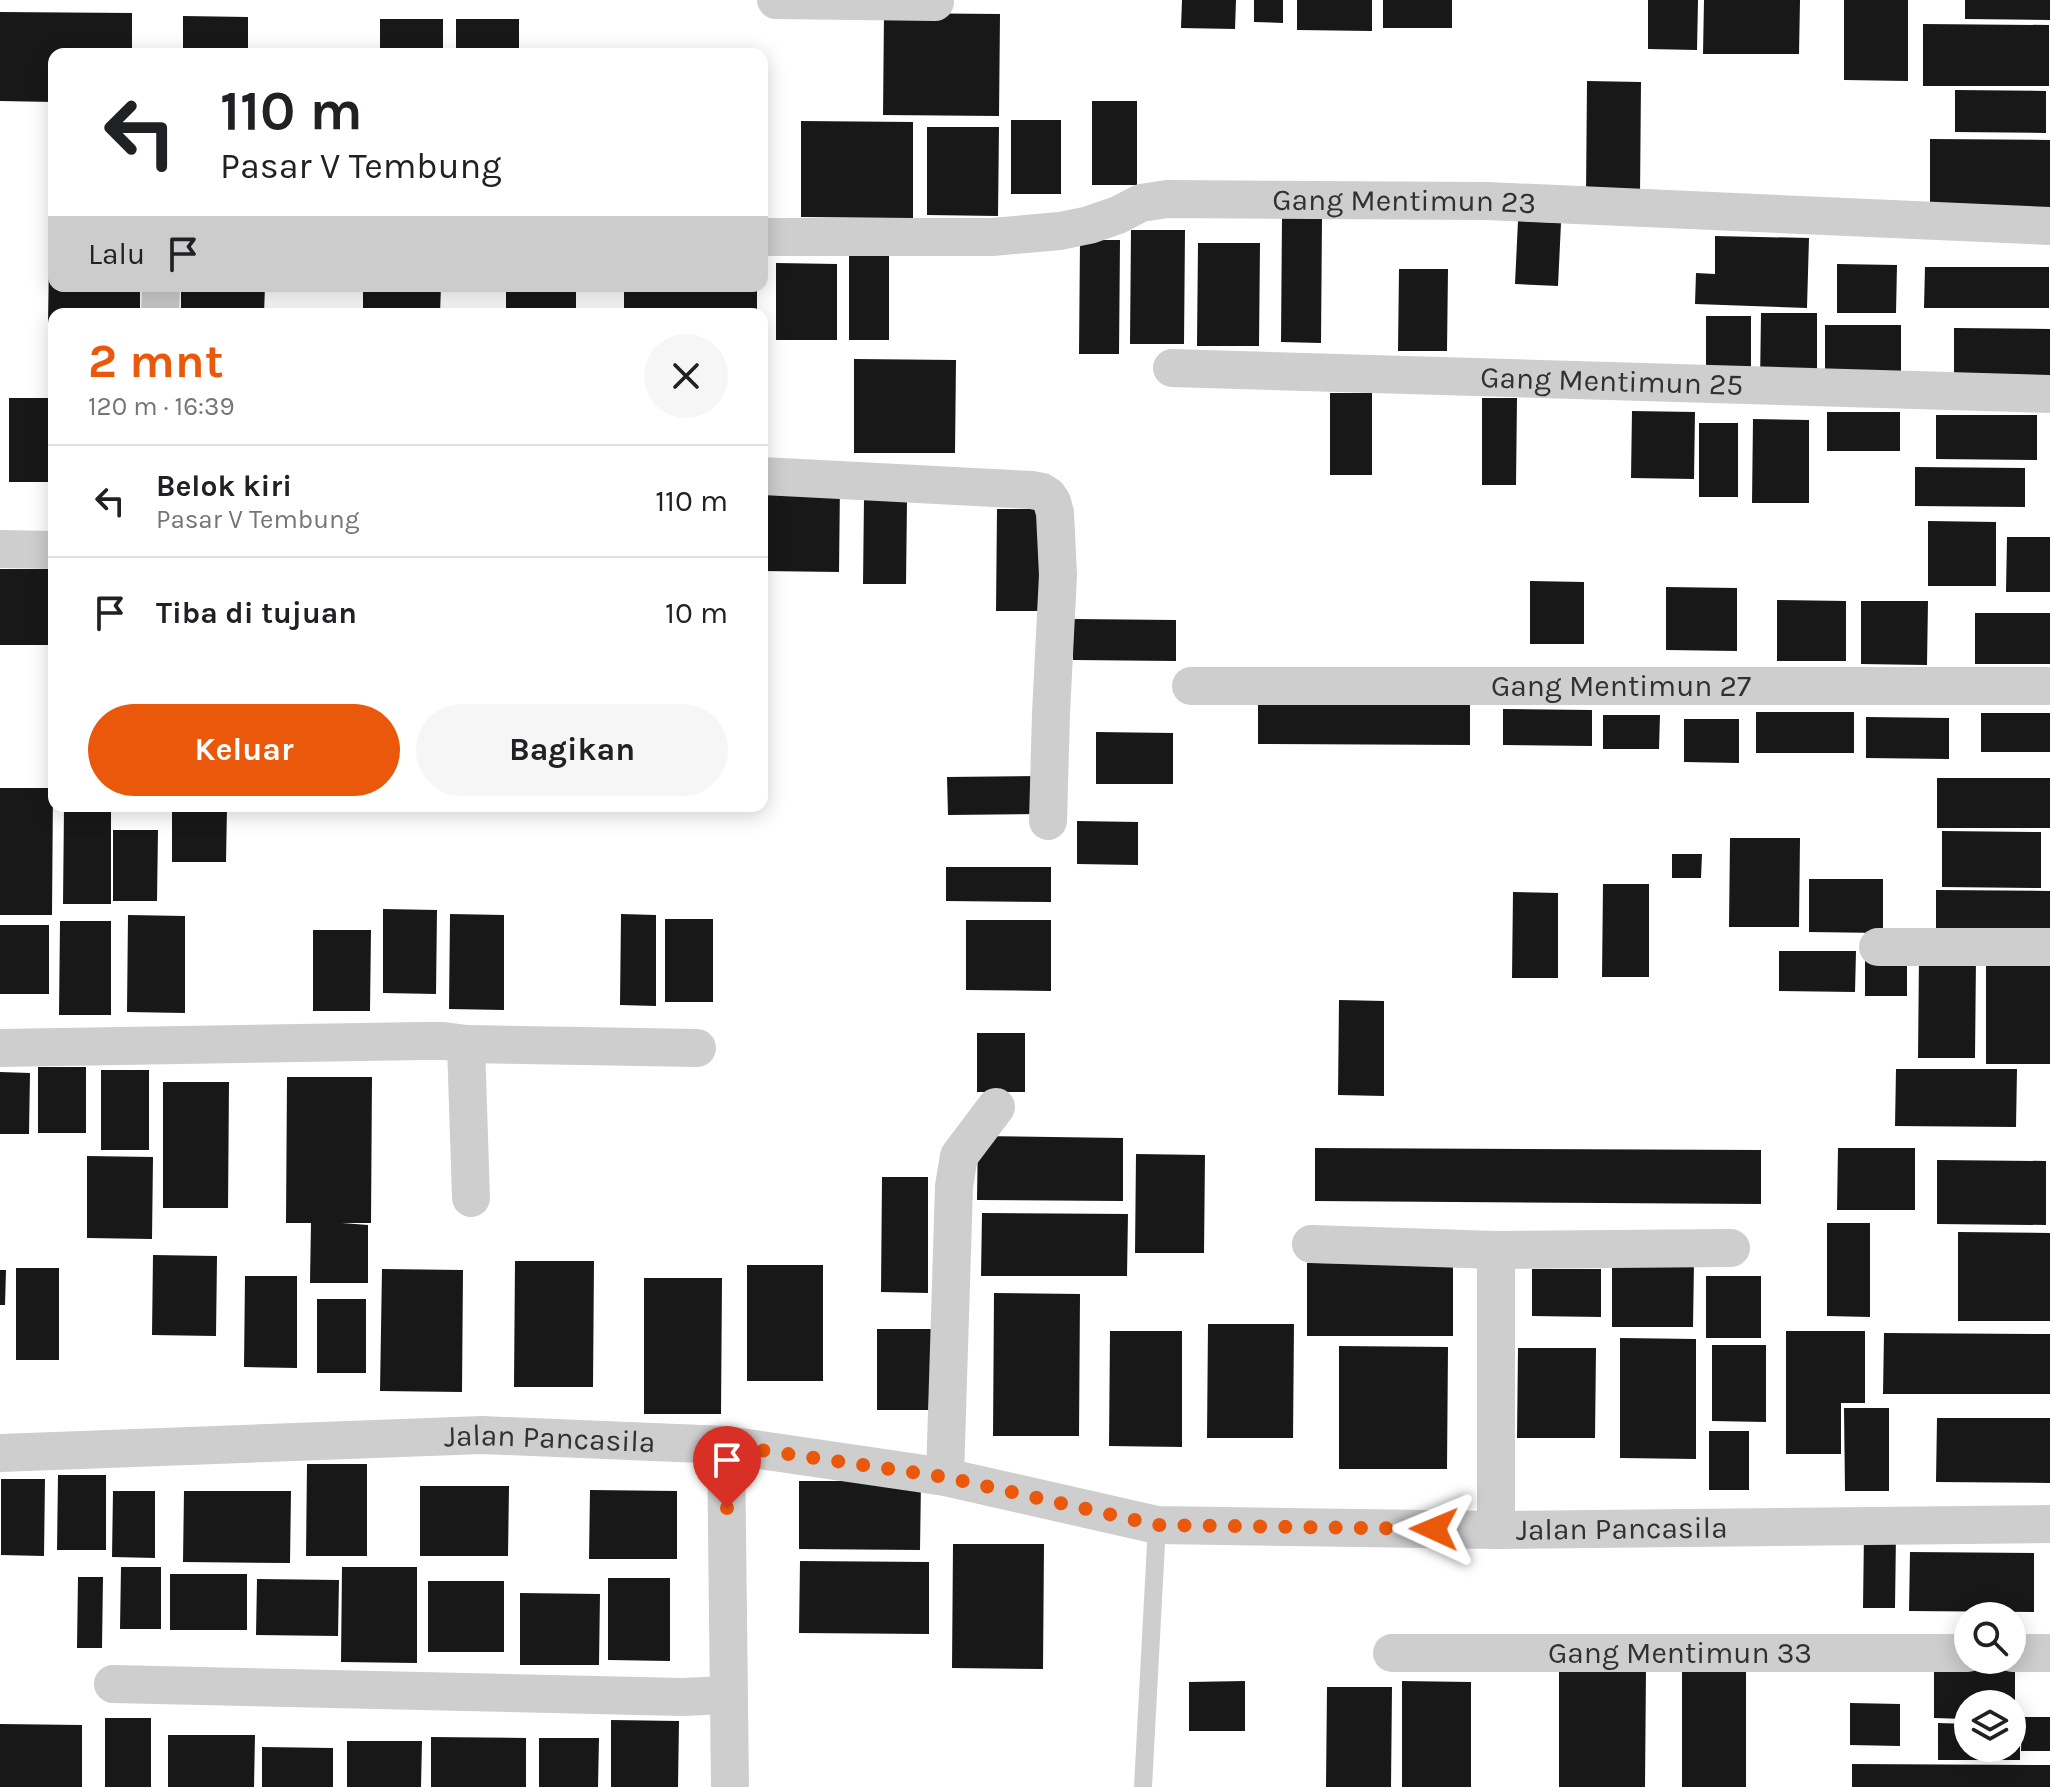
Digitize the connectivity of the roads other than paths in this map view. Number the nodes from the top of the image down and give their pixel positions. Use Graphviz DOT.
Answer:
graph roads {
  1 [pos="776,0"];
  2 [pos="935,2"];
  3 [pos="2050,226"];
  4 [pos="768,237"];
  5 [pos="1172,368"];
  6 [pos="2050,394"];
  7 [pos="768,476"];
  8 [pos="0,549"];
  9 [pos="48,550"];
  10 [pos="1191,686"];
  11 [pos="2050,686"];
  12 [pos="1048,821"];
  13 [pos="1878,947"];
  14 [pos="2050,947"];
  15 [pos="466,1044"];
  16 [pos="0,1048"];
  17 [pos="697,1048"];
  18 [pos="996,1107"];
  19 [pos="471,1198"];
  20 [pos="1311,1244"];
  21 [pos="1731,1248"];
  22 [pos="1496,1250"];
  23 [pos="726,1445"];
  24 [pos="0,1453"];
  25 [pos="945,1477"];
  26 [pos="2050,1524"];
  27 [pos="1157,1525"];
  28 [pos="1496,1530"];
  29 [pos="1392,1653"];
  30 [pos="1954,1653"];
  31 [pos="2026,1653"];
  32 [pos="2050,1653"];
  33 [pos="113,1684"];
  34 [pos="728,1695"];
  35 [pos="730,1787"];
  36 [pos="1143,1787"];
  1 -- 2 [label="street"];
  3 -- 4 [label="street, Gang Mentimun 23"];
  5 -- 6 [label="street, Gang Mentimun 25"];
  7 -- 12 [label="street"];
  8 -- 9 [label="street"];
  10 -- 11 [label="street, Gang Mentimun 27"];
  13 -- 14 [label="street"];
  15 -- 16 [label="street"];
  15 -- 17 [label="street"];
  15 -- 19 [label="street"];
  18 -- 25 [label="street"];
  20 -- 22 [label="street"];
  21 -- 22 [label="street"];
  22 -- 28 [label="street"];
  23 -- 24 [label="street, Jalan Pancasila"];
  23 -- 25 [label="street, Jalan Pancasila"];
  23 -- 34 [label="street"];
  25 -- 27 [label="street, Jalan Pancasila"];
  26 -- 28 [label="street, Jalan Pancasila"];
  27 -- 28 [label="street, Jalan Pancasila"];
  27 -- 36 [label="lane"];
  29 -- 30 [label="street, Gang Mentimun 33"];
  31 -- 32 [label="street"];
  33 -- 34 [label="street"];
  34 -- 35 [label="street"];
}
